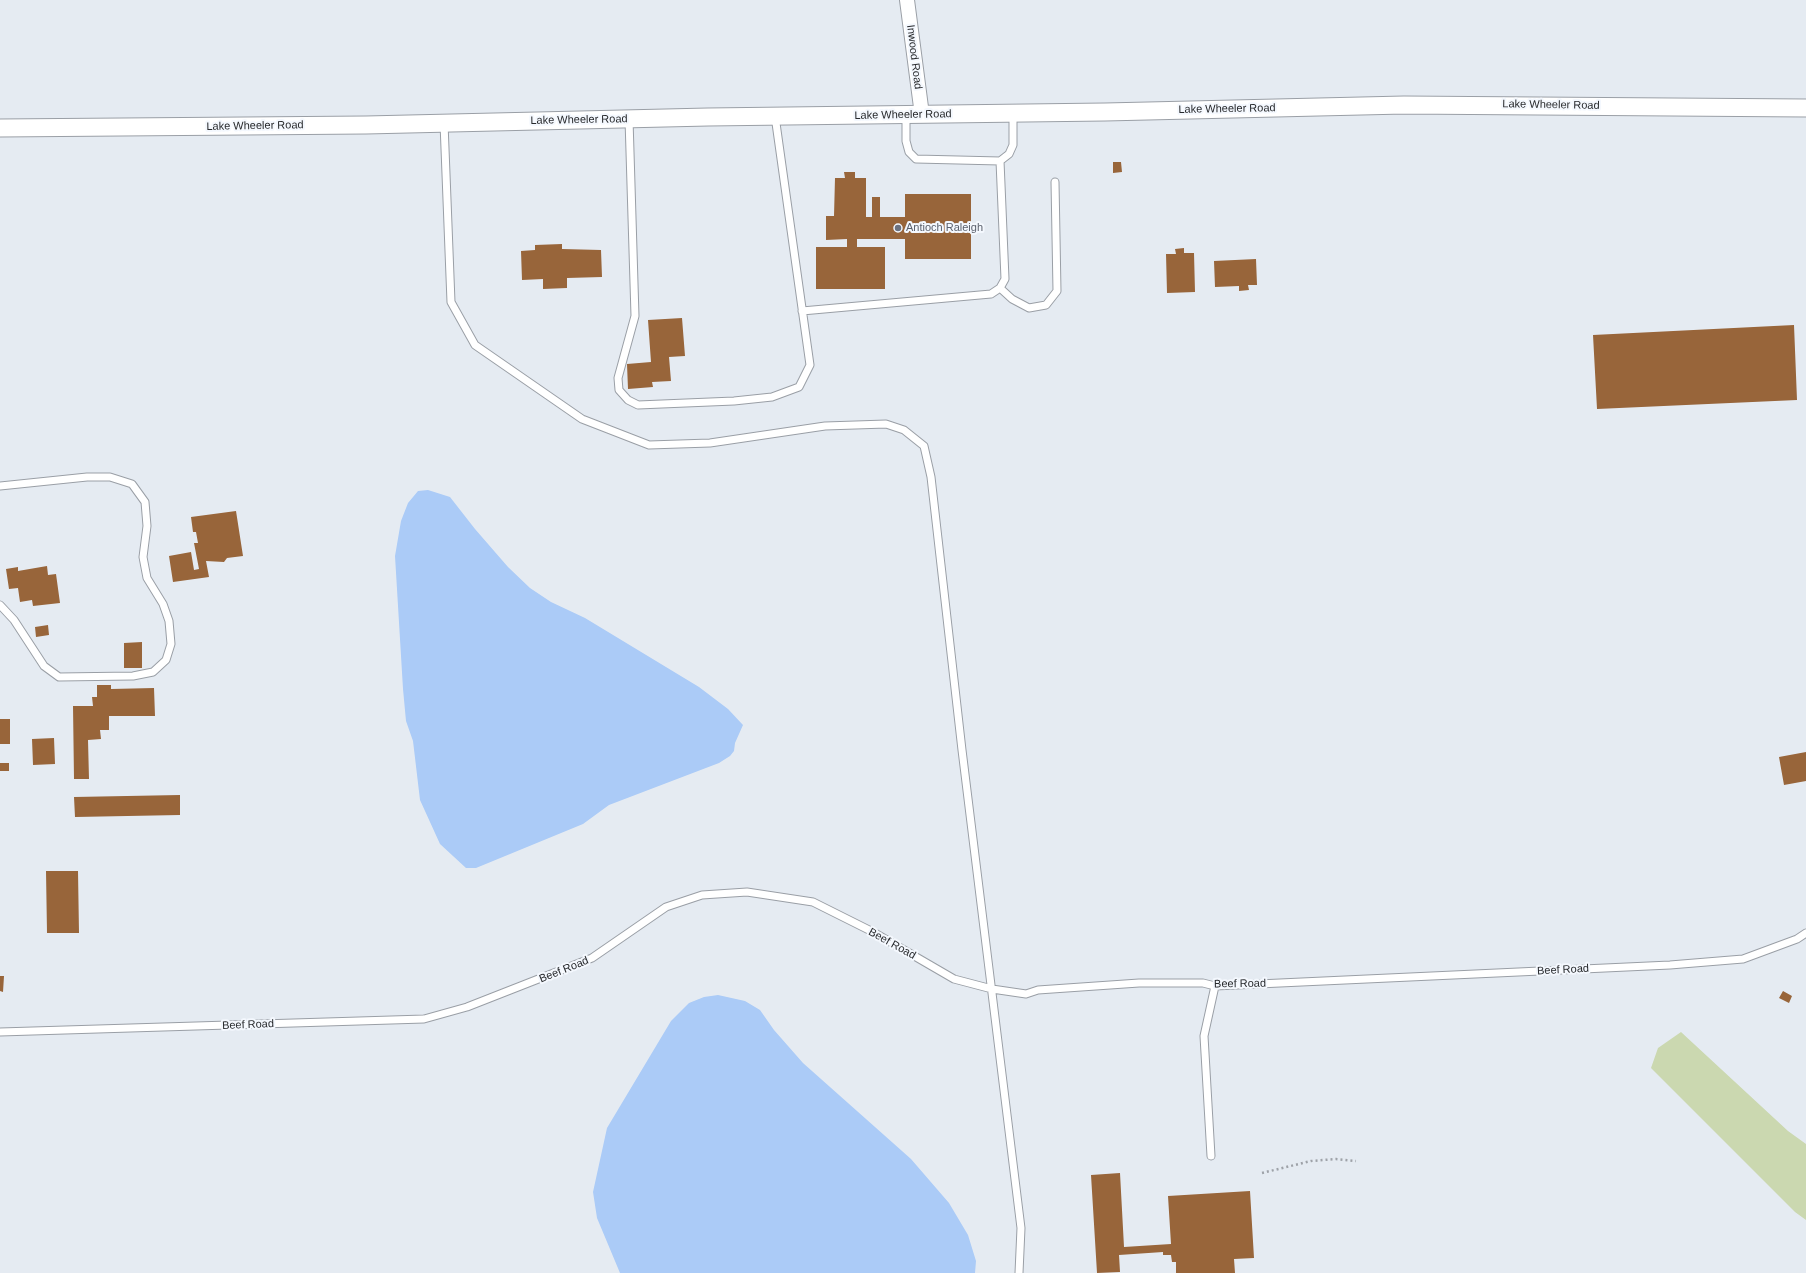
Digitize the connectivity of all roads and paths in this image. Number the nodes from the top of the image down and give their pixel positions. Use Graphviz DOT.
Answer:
graph roads {
  1 [pos="907,0"];
  2 [pos="1806,108"];
  3 [pos="1013,113"];
  4 [pos="914,115"];
  5 [pos="775,116"];
  6 [pos="629,119"];
  7 [pos="444,123"];
  8 [pos="0,128"];
  9 [pos="1000,161"];
  10 [pos="1055,182"];
  11 [pos="1000,288"];
  12 [pos="802,311"];
  13 [pos="0,486"];
  14 [pos="0,606"];
  15 [pos="1806,933"];
  16 [pos="1215,986"];
  17 [pos="992,988"];
  18 [pos="0,1032"];
  19 [pos="1211,1156"];
  20 [pos="1356,1161"];
  21 [pos="1262,1173"];
  22 [pos="1019,1273"];
  1 -- 4 [label="street, Inwood Road"];
  2 -- 3 [label="street, Lake Wheeler Road"];
  3 -- 4 [label="street, Lake Wheeler Road"];
  3 -- 9 [label="lane"];
  4 -- 5 [label="street, Lake Wheeler Road"];
  4 -- 9 [label="lane"];
  5 -- 6 [label="street, Lake Wheeler Road"];
  5 -- 12 [label="lane"];
  6 -- 7 [label="street, Lake Wheeler Road"];
  6 -- 12 [label="lane"];
  7 -- 8 [label="street, Lake Wheeler Road"];
  7 -- 17 [label="lane"];
  9 -- 11 [label="lane"];
  10 -- 11 [label="lane"];
  11 -- 12 [label="lane"];
  13 -- 14 [label="lane"];
  15 -- 16 [label="lane, Beef Road"];
  16 -- 17 [label="lane, Beef Road"];
  16 -- 19 [label="lane"];
  17 -- 18 [label="lane, Beef Road"];
  17 -- 22 [label="lane"];
  20 -- 21 [label="path"];
}
